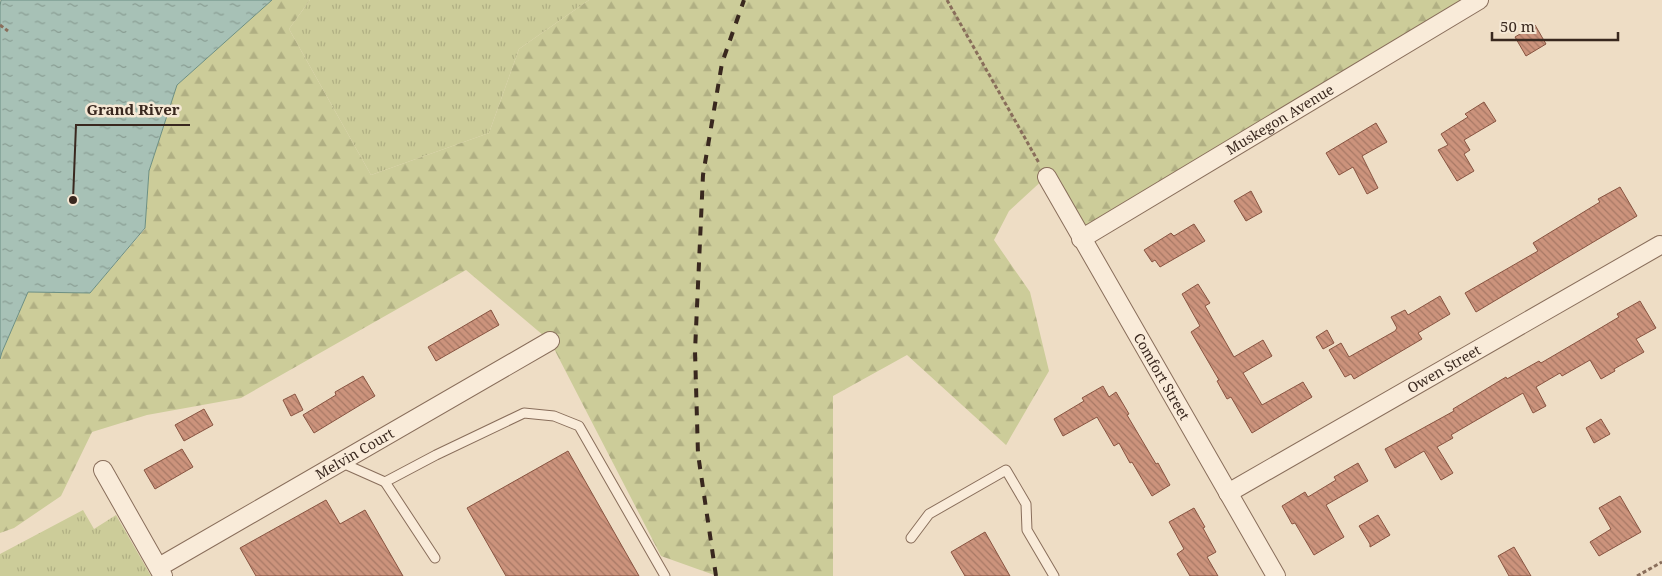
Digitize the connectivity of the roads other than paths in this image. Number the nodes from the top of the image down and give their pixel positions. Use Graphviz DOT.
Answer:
graph roads {
  1 [pos="1479,0"];
  2 [pos="1047,177"];
  3 [pos="1081,239"];
  4 [pos="1660,245"];
  5 [pos="550,341"];
  6 [pos="340,462"];
  7 [pos="103,470"];
  8 [pos="385,482"];
  9 [pos="1228,493"];
  10 [pos="912,538"];
  11 [pos="434,558"];
  12 [pos="161,571"];
  13 [pos="665,576"];
  14 [pos="1054,576"];
  15 [pos="1276,576"];
  1 -- 3 [label="street, Muskegon Avenue"];
  2 -- 3 [label="street, Comfort Street"];
  3 -- 9 [label="street, Comfort Street"];
  4 -- 9 [label="street, Owen Street"];
  5 -- 6 [label="street, Melvin Court"];
  6 -- 8 [label="lane"];
  6 -- 12 [label="street, Melvin Court"];
  7 -- 12 [label="street"];
  8 -- 11 [label="lane"];
  8 -- 13 [label="lane"];
  9 -- 15 [label="street, Comfort Street"];
  10 -- 14 [label="lane"];
}
